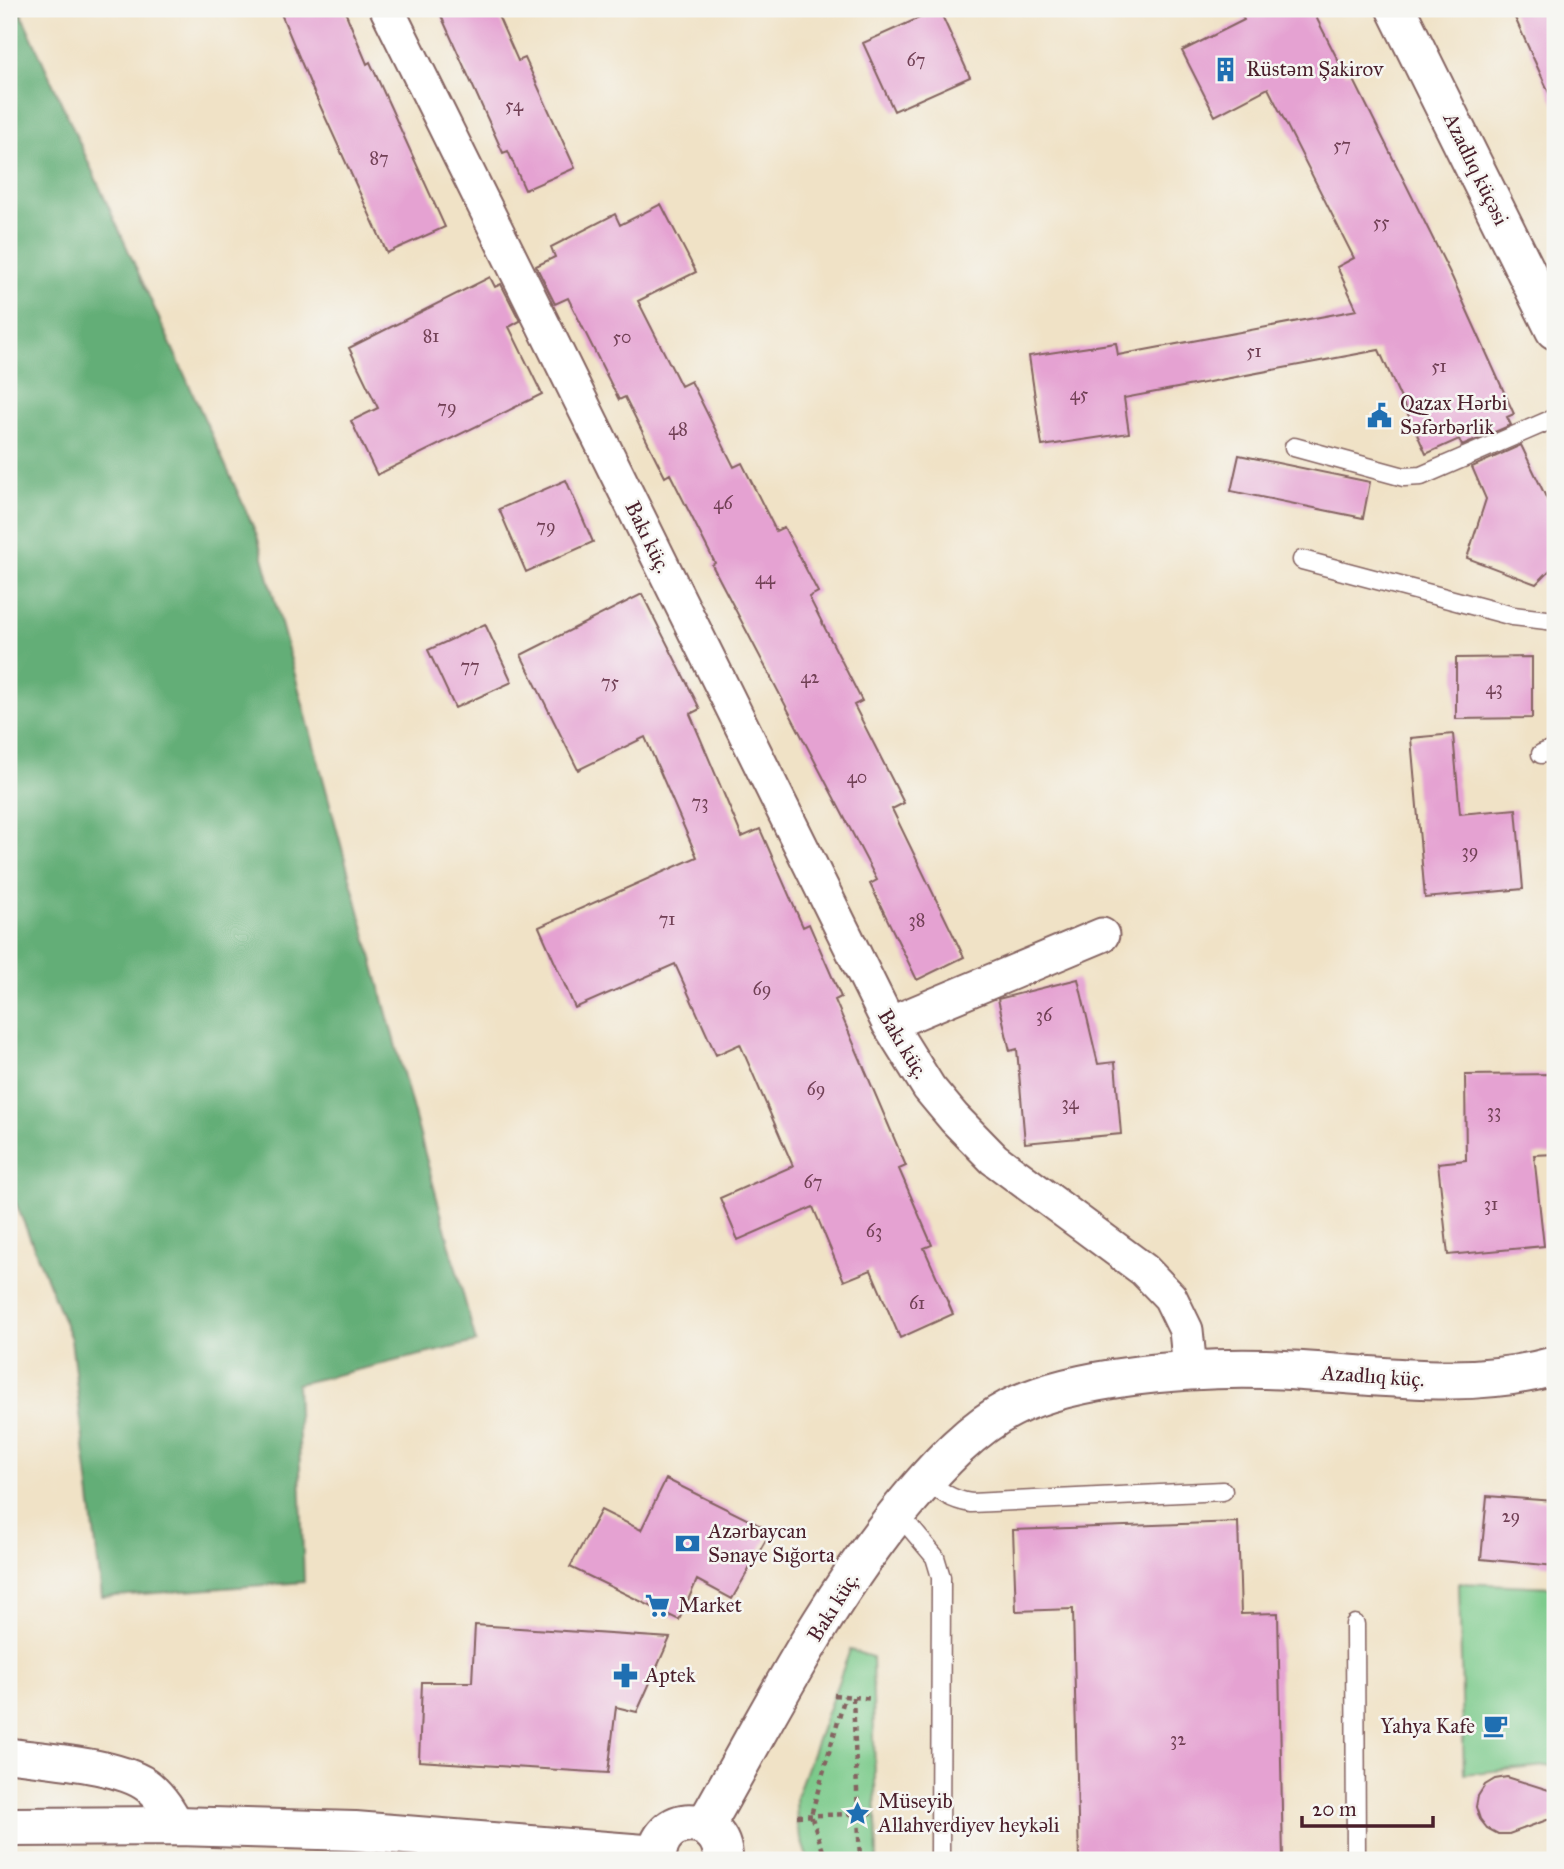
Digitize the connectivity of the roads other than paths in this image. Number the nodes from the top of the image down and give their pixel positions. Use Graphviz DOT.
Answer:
graph roads {
  1 [pos="387,9"];
  2 [pos="1396,9"];
  3 [pos="1552,315"];
  4 [pos="1555,418"];
  5 [pos="1294,447"];
  6 [pos="1302,560"];
  7 [pos="1555,621"];
  8 [pos="1102,935"];
  9 [pos="889,1024"];
  10 [pos="1555,1366"];
  11 [pos="1190,1370"];
  12 [pos="926,1479"];
  13 [pos="1223,1491"];
  14 [pos="898,1513"];
  15 [pos="1355,1624"];
  16 [pos="9,1755"];
  17 [pos="178,1826"];
  18 [pos="705,1826"];
  19 [pos="9,1827"];
  20 [pos="657,1858"];
  21 [pos="723,1860"];
  22 [pos="940,1860"];
  23 [pos="1356,1860"];
  1 -- 9 [label="street, Bakı küç."];
  2 -- 3 [label="main road, Azadlıq küçəsi"];
  4 -- 5 [label="lane"];
  6 -- 7 [label="lane"];
  8 -- 9 [label="street"];
  9 -- 11 [label="street, Bakı küç."];
  10 -- 11 [label="main road, Azadlıq küç."];
  11 -- 12 [label="main road, Bakı küç."];
  12 -- 13 [label="lane"];
  12 -- 14 [label="main road, Bakı küç."];
  14 -- 18 [label="main road, Bakı küç."];
  14 -- 22 [label="lane"];
  15 -- 23 [label="lane"];
  16 -- 17 [label="street"];
  17 -- 19 [label="main road"];
  17 -- 20 [label="main road"];
  18 -- 20 [label="main road"];
  18 -- 21 [label="main road"];
}
